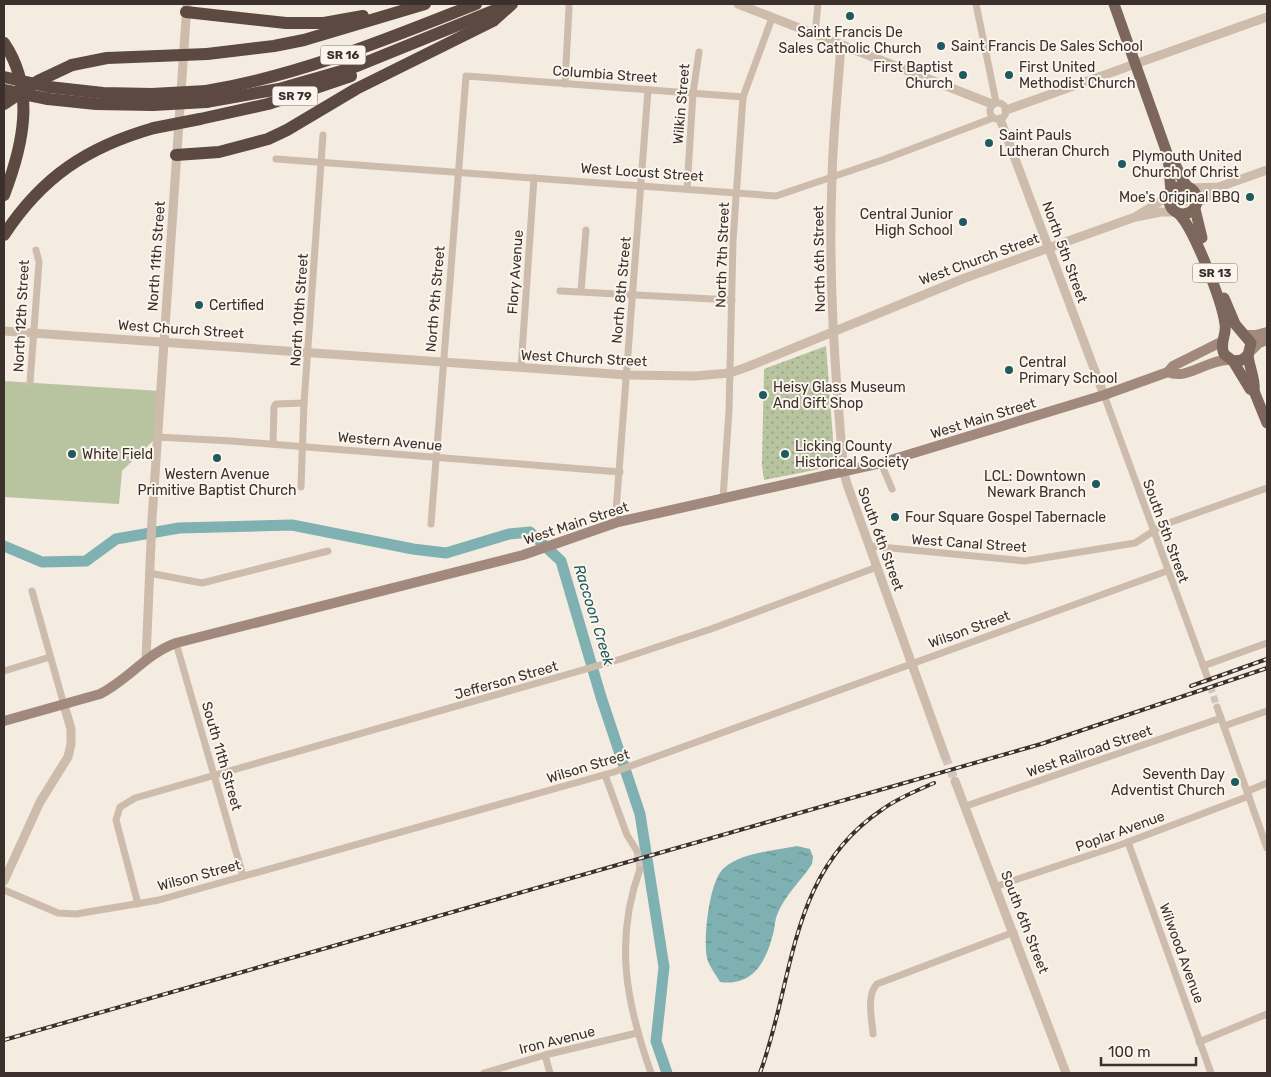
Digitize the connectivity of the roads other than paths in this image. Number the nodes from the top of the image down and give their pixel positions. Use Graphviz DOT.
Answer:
graph roads {
  1 [pos="425,4"];
  2 [pos="476,4"];
  3 [pos="512,4"];
  4 [pos="738,4"];
  5 [pos="818,4"];
  6 [pos="976,4"];
  7 [pos="1114,4"];
  8 [pos="186,8"];
  9 [pos="569,8"];
  10 [pos="1267,16"];
  11 [pos="772,18"];
  12 [pos="378,19"];
  13 [pos="815,34"];
  14 [pos="4,42"];
  15 [pos="841,45"];
  16 [pos="699,52"];
  17 [pos="384,55"];
  18 [pos="1136,65"];
  19 [pos="466,76"];
  20 [pos="4,77"];
  21 [pos="565,84"];
  22 [pos="4,90"];
  23 [pos="648,90"];
  24 [pos="49,93"];
  25 [pos="693,94"];
  26 [pos="206,97"];
  27 [pos="743,97"];
  28 [pos="994,103"];
  29 [pos="4,104"];
  30 [pos="1006,110"];
  31 [pos="997,118"];
  32 [pos="323,135"];
  33 [pos="176,155"];
  34 [pos="1168,156"];
  35 [pos="276,159"];
  36 [pos="322,163"];
  37 [pos="1267,170"];
  38 [pos="457,172"];
  39 [pos="534,178"];
  40 [pos="832,178"];
  41 [pos="641,186"];
  42 [pos="1219,186"];
  43 [pos="1189,187"];
  44 [pos="687,189"];
  45 [pos="736,193"];
  46 [pos="1170,194"];
  47 [pos="4,195"];
  48 [pos="1196,207"];
  49 [pos="1177,213"];
  50 [pos="1136,217"];
  51 [pos="586,230"];
  52 [pos="4,235"];
  53 [pos="1048,248"];
  54 [pos="36,250"];
  55 [pos="560,291"];
  56 [pos="581,292"];
  57 [pos="633,294"];
  58 [pos="732,300"];
  59 [pos="4,331"];
  60 [pos="834,332"];
  61 [pos="1267,332"];
  62 [pos="35,333"];
  63 [pos="1245,334"];
  64 [pos="1223,340"];
  65 [pos="1267,340"];
  66 [pos="164,342"];
  67 [pos="309,352"];
  68 [pos="1249,354"];
  69 [pos="1232,360"];
  70 [pos="443,362"];
  71 [pos="521,368"];
  72 [pos="1168,372"];
  73 [pos="730,373"];
  74 [pos="627,375"];
  75 [pos="30,383"];
  76 [pos="1254,391"];
  77 [pos="1104,395"];
  78 [pos="304,403"];
  79 [pos="1267,423"];
  80 [pos="157,437"];
  81 [pos="273,444"];
  82 [pos="302,446"];
  83 [pos="435,458"];
  84 [pos="881,463"];
  85 [pos="620,472"];
  86 [pos="844,473"];
  87 [pos="301,487"];
  88 [pos="1267,488"];
  89 [pos="892,489"];
  90 [pos="722,498"];
  91 [pos="618,522"];
  92 [pos="431,524"];
  93 [pos="1153,532"];
  94 [pos="870,546"];
  95 [pos="328,551"];
  96 [pos="877,567"];
  97 [pos="1168,571"];
  98 [pos="149,573"];
  99 [pos="32,591"];
  100 [pos="176,643"];
  101 [pos="1267,643"];
  102 [pos="50,657"];
  103 [pos="146,659"];
  104 [pos="912,663"];
  105 [pos="1203,666"];
  106 [pos="4,671"];
  107 [pos="1207,676"];
  108 [pos="64,705"];
  109 [pos="1217,707"];
  110 [pos="1267,711"];
  111 [pos="1221,718"];
  112 [pos="4,721"];
  113 [pos="1224,726"];
  114 [pos="945,756"];
  115 [pos="606,774"];
  116 [pos="214,776"];
  117 [pos="955,781"];
  118 [pos="1267,783"];
  119 [pos="1249,793"];
  120 [pos="966,806"];
  121 [pos="1128,842"];
  122 [pos="1267,848"];
  123 [pos="637,851"];
  124 [pos="640,869"];
  125 [pos="243,876"];
  126 [pos="4,881"];
  127 [pos="997,886"];
  128 [pos="4,890"];
  129 [pos="138,904"];
  130 [pos="1014,932"];
  131 [pos="1267,1014"];
  132 [pos="637,1032"];
  133 [pos="873,1034"];
  134 [pos="1200,1042"];
  135 [pos="545,1055"];
  136 [pos="484,1073"];
  137 [pos="550,1073"];
  138 [pos="651,1073"];
  139 [pos="1066,1073"];
  140 [pos="1211,1073"];
  1 -- 12 [label="highway"];
  2 -- 26 [label="highway, SR 16"];
  3 -- 17 [label="highway, SR 16"];
  3 -- 33 [label="highway"];
  4 -- 11 [label="street"];
  5 -- 13 [label="street"];
  6 -- 28 [label="street"];
  7 -- 18 [label="main road"];
  8 -- 12 [label="highway"];
  8 -- 33 [label="street, North 11th Street"];
  9 -- 21 [label="street"];
  10 -- 18 [label="street"];
  11 -- 13 [label="street"];
  11 -- 27 [label="street, North 7th Street"];
  12 -- 29 [label="highway, bridge"];
  13 -- 15 [label="street"];
  14 -- 47 [label="highway"];
  15 -- 28 [label="street"];
  15 -- 40 [label="street, North 6th Street"];
  16 -- 25 [label="street, Wilkin Street"];
  17 -- 26 [label="highway, SR 16"];
  17 -- 52 [label="highway, SR 79, bridge"];
  18 -- 30 [label="street"];
  18 -- 34 [label="main road"];
  19 -- 21 [label="street, Columbia Street"];
  19 -- 38 [label="street, North 9th Street"];
  20 -- 24 [label="highway, SR 16, bridge"];
  21 -- 23 [label="street, Columbia Street"];
  22 -- 24 [label="highway, SR 16, bridge"];
  23 -- 25 [label="street, Columbia Street"];
  23 -- 41 [label="street, North 8th Street"];
  24 -- 26 [label="highway, SR 16, bridge"];
  25 -- 27 [label="street, Columbia Street"];
  25 -- 44 [label="street, Wilkin Street"];
  27 -- 45 [label="street, North 7th Street"];
  28 -- 30 [label="street"];
  28 -- 31 [label="street"];
  30 -- 31 [label="street"];
  31 -- 40 [label="street, West Locust Street"];
  31 -- 53 [label="street, North 5th Street"];
  32 -- 36 [label="street, North 10th Street"];
  33 -- 66 [label="street, North 11th Street"];
  34 -- 43 [label="main road"];
  34 -- 46 [label="main road"];
  35 -- 36 [label="street, West Locust Street"];
  36 -- 38 [label="street, West Locust Street"];
  36 -- 67 [label="street, North 10th Street"];
  37 -- 42 [label="street"];
  38 -- 39 [label="street, West Locust Street"];
  38 -- 70 [label="street, North 9th Street"];
  39 -- 41 [label="street, West Locust Street"];
  39 -- 71 [label="street, Flory Avenue"];
  40 -- 45 [label="street, West Locust Street"];
  40 -- 60 [label="street, North 6th Street"];
  41 -- 44 [label="street, West Locust Street"];
  41 -- 57 [label="street, North 8th Street"];
  42 -- 43 [label="street"];
  42 -- 48 [label="street"];
  43 -- 46 [label="main road"];
  43 -- 48 [label="main road"];
  44 -- 45 [label="street, West Locust Street"];
  45 -- 58 [label="street, North 7th Street"];
  46 -- 49 [label="main road"];
  46 -- 50 [label="street, West Church Street"];
  48 -- 49 [label="main road"];
  48 -- 63 [label="main road, SR 13"];
  49 -- 50 [label="street, West Church Street"];
  49 -- 64 [label="main road, SR 13"];
  50 -- 53 [label="street, West Church Street"];
  51 -- 56 [label="street"];
  53 -- 60 [label="street, West Church Street"];
  53 -- 77 [label="street, North 5th Street"];
  54 -- 62 [label="street, North 12th Street"];
  55 -- 56 [label="street"];
  56 -- 57 [label="street"];
  57 -- 58 [label="street"];
  57 -- 74 [label="street, North 8th Street"];
  58 -- 73 [label="street, North 7th Street"];
  59 -- 62 [label="street, West Church Street"];
  60 -- 73 [label="street, West Church Street"];
  60 -- 86 [label="street, North 6th Street"];
  61 -- 63 [label="main road"];
  62 -- 66 [label="street, West Church Street"];
  62 -- 75 [label="street, North 12th Street"];
  63 -- 64 [label="main road"];
  63 -- 68 [label="main road"];
  64 -- 69 [label="main road"];
  64 -- 72 [label="main road"];
  65 -- 68 [label="main road"];
  66 -- 67 [label="street, West Church Street"];
  66 -- 80 [label="street, North 11th Street"];
  67 -- 70 [label="street, West Church Street"];
  67 -- 78 [label="street, North 10th Street"];
  68 -- 69 [label="main road"];
  68 -- 76 [label="main road"];
  69 -- 72 [label="main road"];
  69 -- 76 [label="main road"];
  70 -- 71 [label="street, West Church Street"];
  70 -- 83 [label="street, North 9th Street"];
  71 -- 74 [label="street, West Church Street"];
  72 -- 77 [label="main road, West Main Street"];
  73 -- 74 [label="street, West Church Street"];
  73 -- 90 [label="street, North 7th Street"];
  74 -- 85 [label="street, North 8th Street"];
  76 -- 79 [label="main road"];
  77 -- 84 [label="main road, West Main Street"];
  77 -- 93 [label="street, South 5th Street"];
  78 -- 81 [label="street"];
  78 -- 82 [label="street, North 10th Street"];
  80 -- 81 [label="street, Western Avenue"];
  80 -- 98 [label="street, North 11th Street"];
  81 -- 82 [label="street, Western Avenue"];
  82 -- 83 [label="street, Western Avenue"];
  82 -- 87 [label="street, North 10th Street"];
  83 -- 85 [label="street, Western Avenue"];
  83 -- 92 [label="street, North 9th Street"];
  84 -- 86 [label="main road, West Main Street"];
  84 -- 89 [label="street"];
  85 -- 91 [label="street, North 8th Street"];
  86 -- 90 [label="main road, West Main Street"];
  86 -- 94 [label="street, South 6th Street"];
  88 -- 93 [label="street, West Canal Street"];
  90 -- 91 [label="main road, West Main Street"];
  91 -- 100 [label="main road, West Main Street"];
  93 -- 94 [label="street, West Canal Street"];
  93 -- 97 [label="street, South 5th Street"];
  94 -- 96 [label="street, South 6th Street"];
  95 -- 98 [label="street"];
  96 -- 104 [label="street, South 6th Street"];
  96 -- 116 [label="street, Jefferson Street"];
  97 -- 104 [label="street, Wilson Street"];
  97 -- 105 [label="street, South 5th Street"];
  98 -- 103 [label="street, North 11th Street"];
  99 -- 102 [label="street"];
  100 -- 103 [label="main road, West Main Street"];
  100 -- 116 [label="street, South 11th Street"];
  101 -- 105 [label="street"];
  102 -- 106 [label="street"];
  102 -- 108 [label="street"];
  103 -- 108 [label="main road, West Main Street"];
  104 -- 114 [label="street, South 6th Street"];
  104 -- 115 [label="street, Wilson Street"];
  105 -- 107 [label="street, South 5th Street"];
  108 -- 112 [label="main road, West Main Street"];
  108 -- 126 [label="street"];
  109 -- 111 [label="street"];
  110 -- 113 [label="street"];
  111 -- 113 [label="street"];
  111 -- 120 [label="street, West Railroad Street"];
  113 -- 119 [label="street"];
  115 -- 123 [label="street"];
  115 -- 125 [label="street, Wilson Street"];
  116 -- 125 [label="street, South 11th Street"];
  116 -- 129 [label="street, Jefferson Street"];
  117 -- 120 [label="street, South 6th Street"];
  118 -- 119 [label="street, Poplar Avenue"];
  119 -- 121 [label="street, Poplar Avenue"];
  119 -- 122 [label="street"];
  120 -- 127 [label="street, South 6th Street"];
  121 -- 127 [label="street, Poplar Avenue"];
  121 -- 134 [label="street, Wilwood Avenue"];
  124 -- 132 [label="street"];
  125 -- 129 [label="street, Wilson Street"];
  127 -- 130 [label="street, South 6th Street"];
  128 -- 129 [label="street, Wilson Street"];
  130 -- 133 [label="street"];
  130 -- 139 [label="street, South 6th Street"];
  131 -- 134 [label="street"];
  132 -- 135 [label="street, Iron Avenue"];
  132 -- 138 [label="street"];
  134 -- 140 [label="street, Wilwood Avenue"];
  135 -- 136 [label="street, Iron Avenue"];
  135 -- 137 [label="street"];
}
